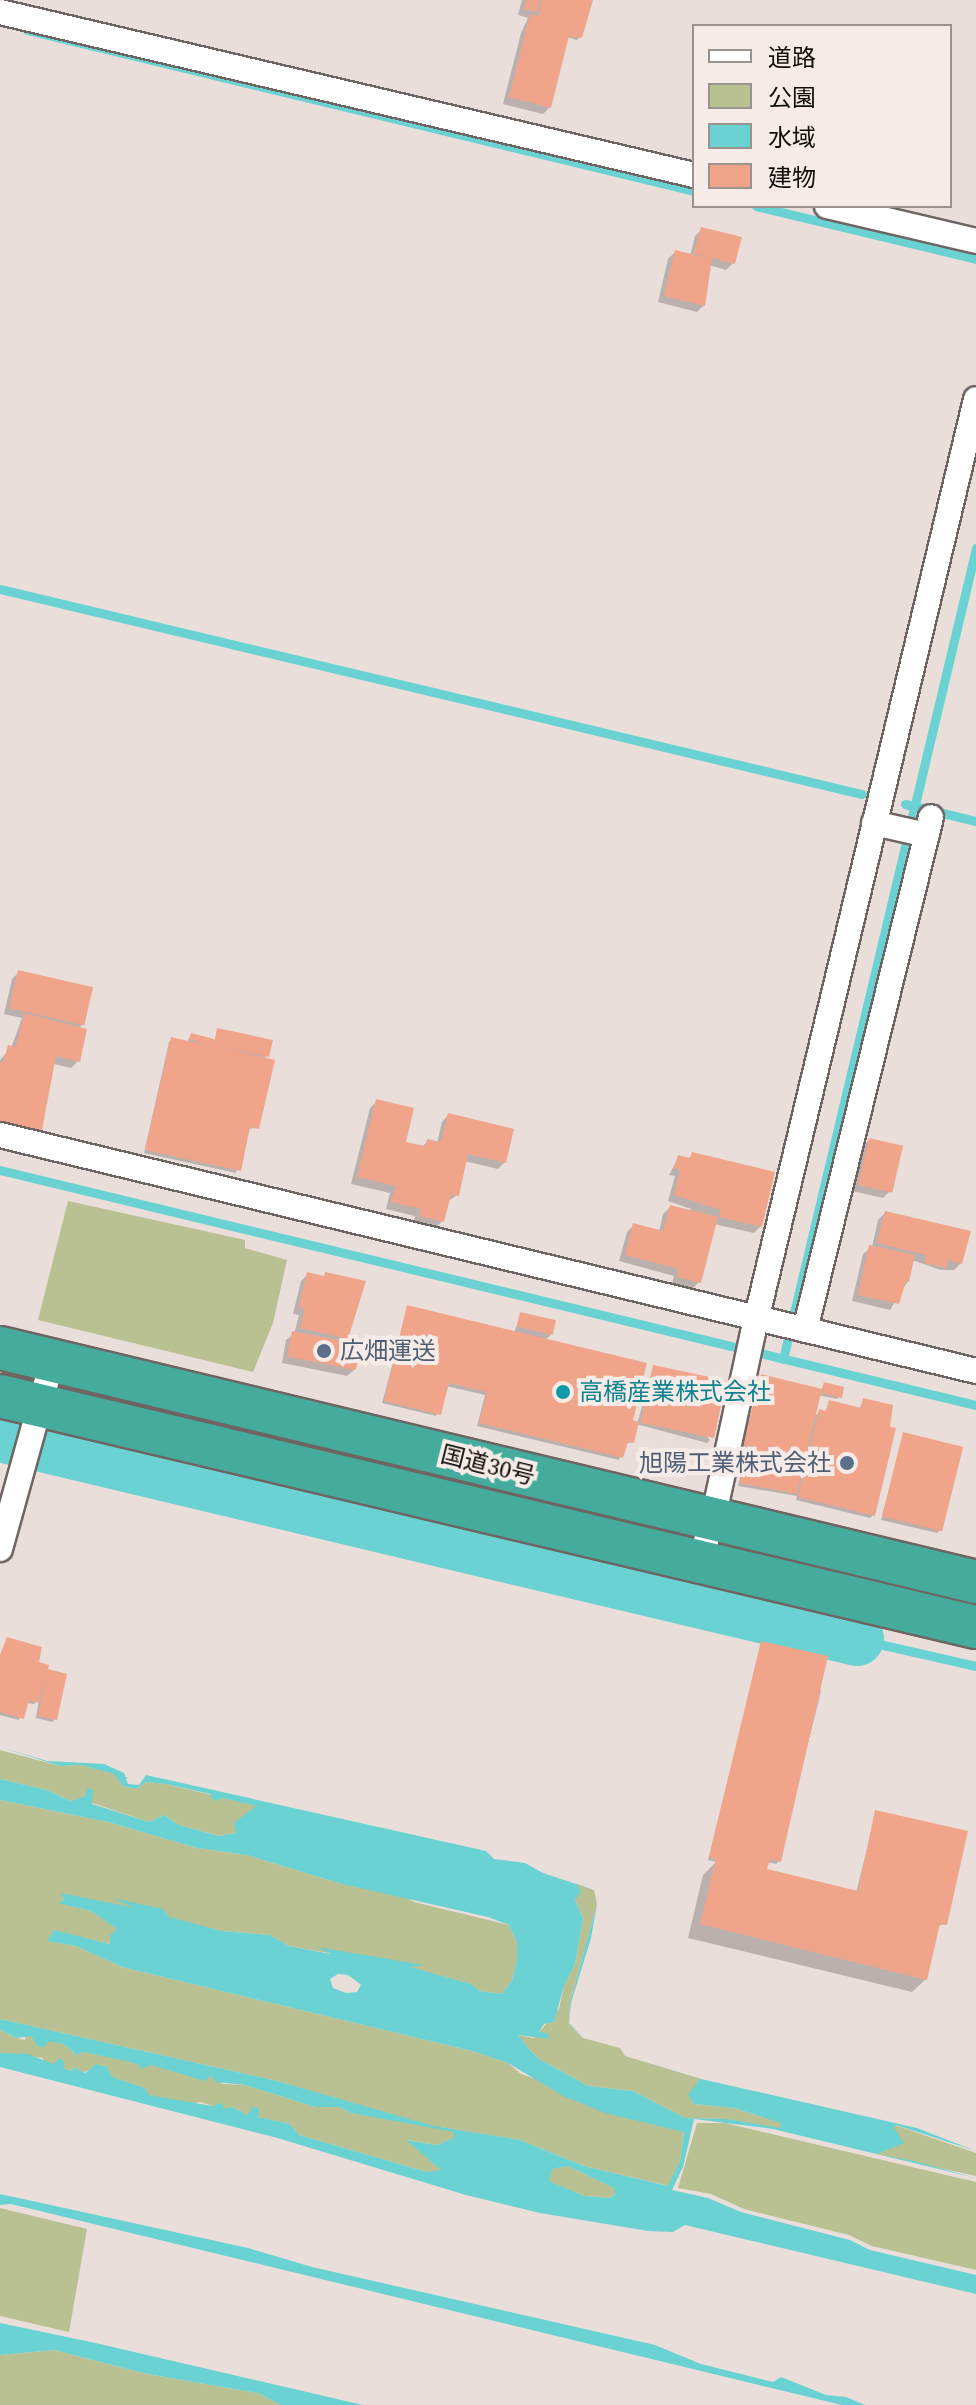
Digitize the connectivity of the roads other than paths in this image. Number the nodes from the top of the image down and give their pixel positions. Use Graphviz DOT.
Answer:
graph roads {
  1 [pos="0,12"];
  2 [pos="692,175"];
  3 [pos="836,208"];
  4 [pos="976,241"];
  5 [pos="976,399"];
  6 [pos="909,827"];
  7 [pos="0,1135"];
  8 [pos="760,1326"];
  9 [pos="800,1329"];
  10 [pos="0,1348"];
  11 [pos="52,1361"];
  12 [pos="976,1371"];
  13 [pos="0,1396"];
  14 [pos="37,1415"];
  15 [pos="713,1519"];
  16 [pos="0,1549"];
  17 [pos="699,1563"];
  18 [pos="976,1582"];
  19 [pos="976,1627"];
  1 -- 2 [label="street"];
  3 -- 4 [label="street"];
  5 -- 6 [label="street"];
  6 -- 8 [label="street"];
  6 -- 9 [label="street"];
  7 -- 8 [label="street"];
  8 -- 9 [label="street"];
  8 -- 15 [label="street"];
  9 -- 12 [label="street"];
  10 -- 11 [label="highway, 国道30号"];
  11 -- 14 [label="street"];
  11 -- 15 [label="highway, 国道30号"];
  13 -- 14 [label="highway, 国道30号"];
  14 -- 16 [label="street"];
  14 -- 17 [label="highway, 国道30号"];
  15 -- 17 [label="street"];
  15 -- 18 [label="highway, 国道30号"];
  17 -- 19 [label="highway, 国道30号"];
}
